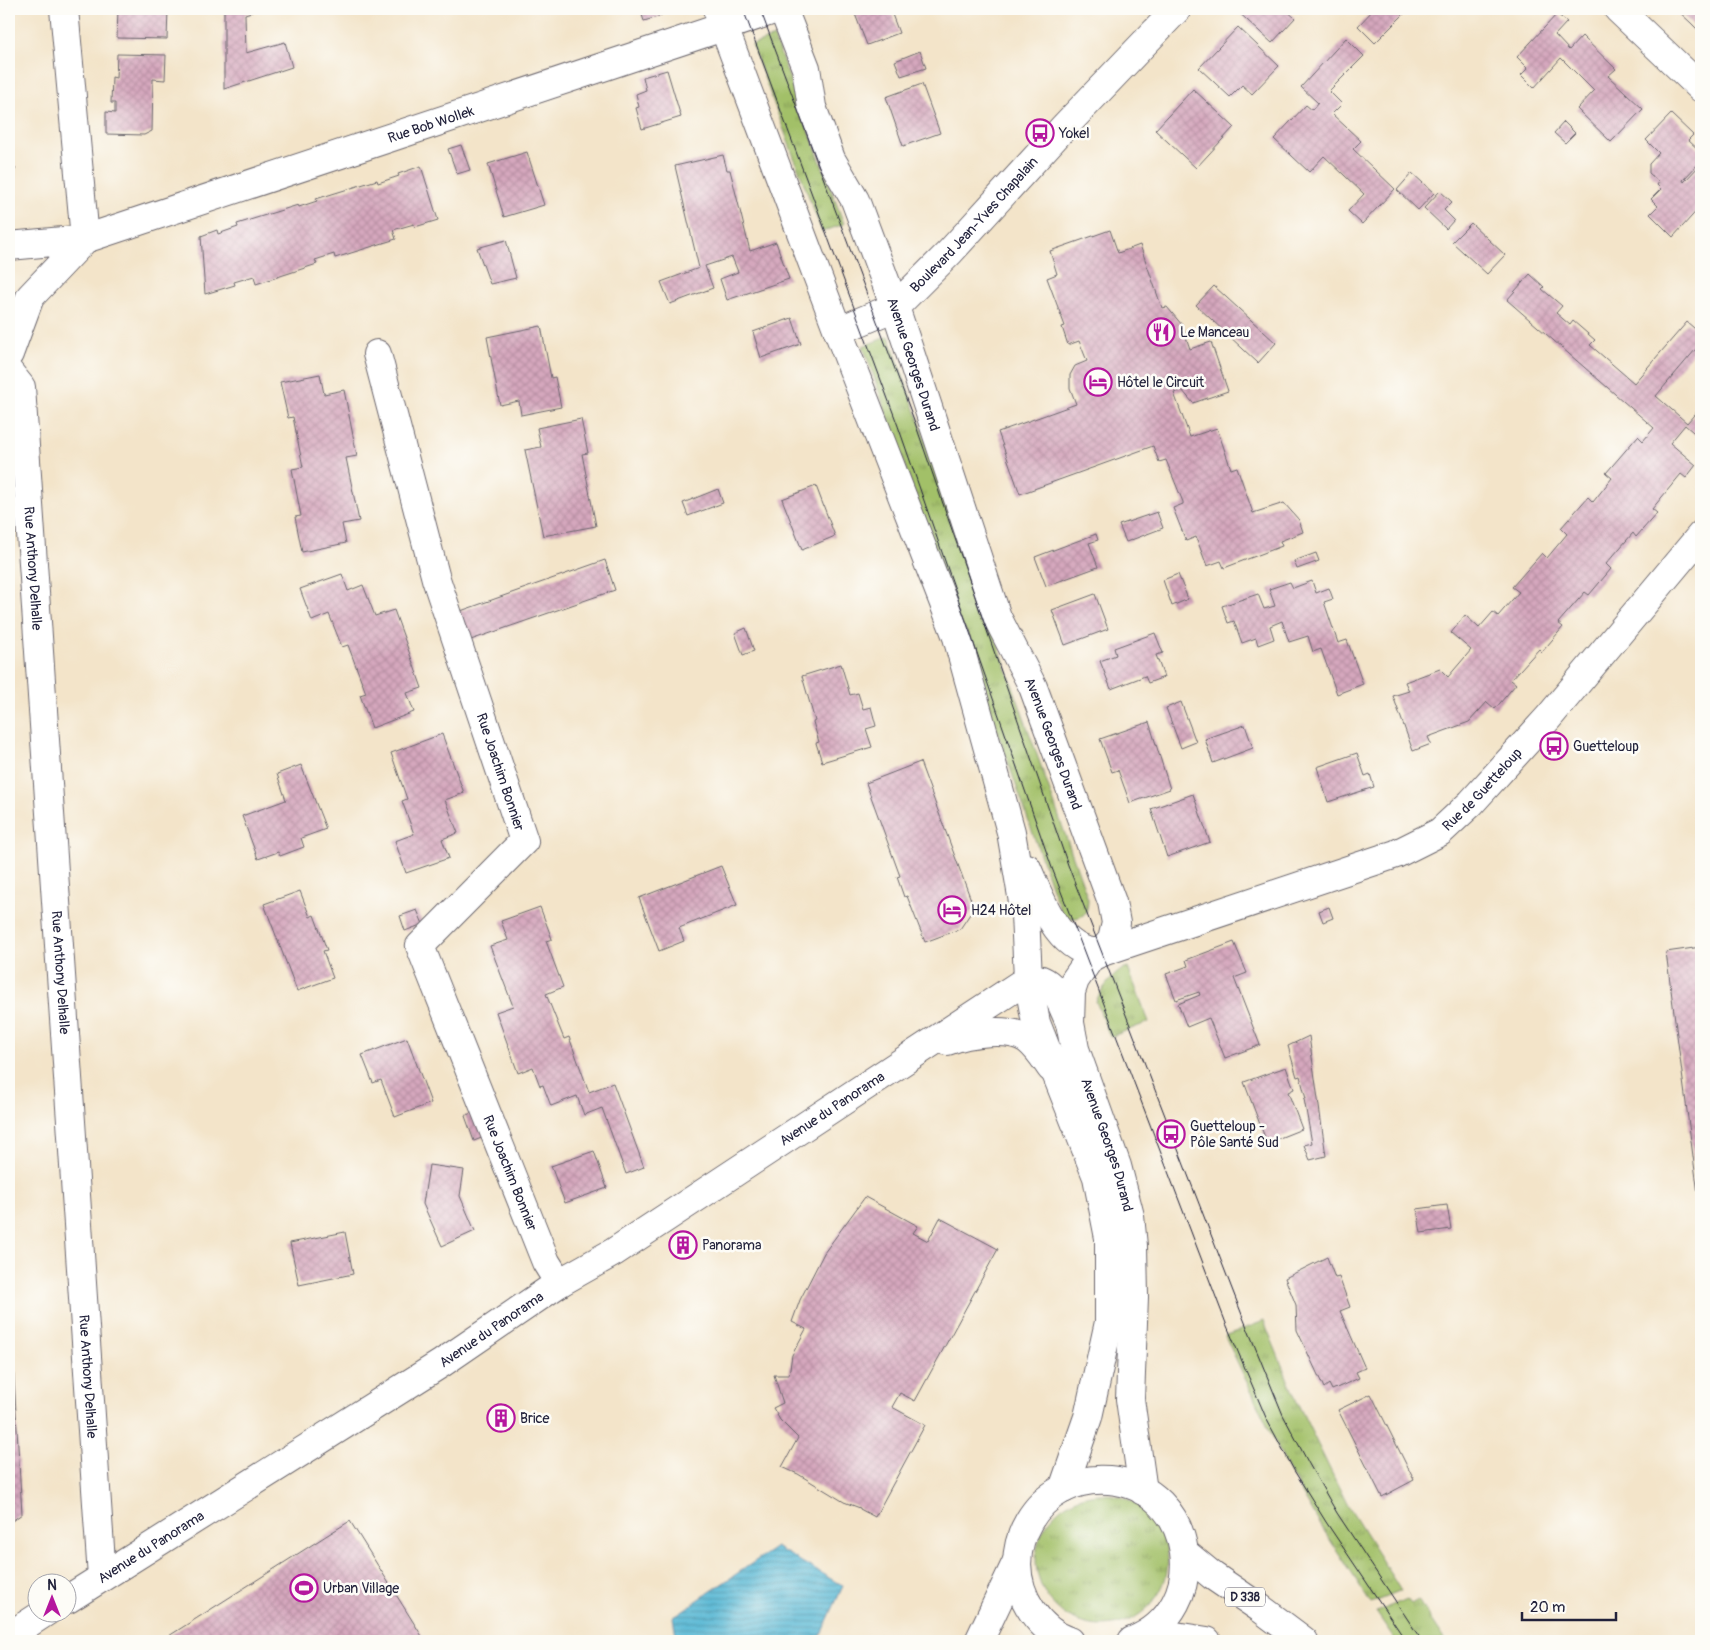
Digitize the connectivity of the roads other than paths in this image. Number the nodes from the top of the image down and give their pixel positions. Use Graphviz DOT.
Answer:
graph roads {
  1 [pos="64,9"];
  2 [pos="777,9"];
  3 [pos="783,9"];
  4 [pos="1177,9"];
  5 [pos="1618,9"];
  6 [pos="721,17"];
  7 [pos="1701,88"];
  8 [pos="85,239"];
  9 [pos="9,246"];
  10 [pos="895,307"];
  11 [pos="838,331"];
  12 [pos="9,354"];
  13 [pos="377,354"];
  14 [pos="9,372"];
  15 [pos="1701,535"];
  16 [pos="1011,832"];
  17 [pos="1112,902"];
  18 [pos="1180,926"];
  19 [pos="1102,952"];
  20 [pos="1028,979"];
  21 [pos="1070,1023"];
  22 [pos="913,1055"];
  23 [pos="1056,1076"];
  24 [pos="559,1283"];
  25 [pos="1062,1489"];
  26 [pos="1143,1491"];
  27 [pos="1185,1553"];
  28 [pos="1017,1561"];
  29 [pos="102,1577"];
  30 [pos="78,1593"];
  31 [pos="31,1622"];
  32 [pos="9,1636"];
  33 [pos="1141,1637"];
  34 [pos="979,1641"];
  35 [pos="1070,1641"];
  36 [pos="1207,1641"];
  37 [pos="1304,1641"];
  1 -- 8 [label="main road"];
  2 -- 6 [label="main road, Rue Bob Wollek"];
  3 -- 10 [label="main road, Avenue Georges Durand"];
  4 -- 10 [label="main road, Boulevard Jean-Yves Chapalain"];
  5 -- 7 [label="main road"];
  6 -- 8 [label="main road, Rue Bob Wollek"];
  6 -- 11 [label="main road, Avenue Georges Durand"];
  8 -- 9 [label="main road"];
  8 -- 12 [label="main road, Rue Bob Wollek"];
  10 -- 11 [label="main road, Boulevard Jean-Yves Chapalain"];
  10 -- 17 [label="main road, Avenue Georges Durand"];
  11 -- 16 [label="main road, Avenue Georges Durand"];
  13 -- 24 [label="main road, Rue Joachim Bonnier"];
  14 -- 29 [label="main road, Rue Anthony Delhalle"];
  15 -- 18 [label="main road, Rue de Guetteloup"];
  16 -- 19 [label="main road"];
  16 -- 20 [label="main road, Avenue Georges Durand"];
  17 -- 18 [label="main road, Rue de Guetteloup"];
  17 -- 19 [label="main road, Avenue Georges Durand"];
  18 -- 19 [label="main road, Rue de Guetteloup"];
  19 -- 21 [label="main road, Avenue Georges Durand"];
  20 -- 21 [label="main road"];
  20 -- 22 [label="main road, Avenue du Panorama"];
  20 -- 23 [label="main road, Avenue Georges Durand"];
  21 -- 26 [label="main road, Avenue Georges Durand"];
  22 -- 23 [label="main road, Avenue du Panorama"];
  22 -- 24 [label="main road, Avenue du Panorama"];
  23 -- 25 [label="main road, Avenue Georges Durand"];
  24 -- 29 [label="main road, Avenue du Panorama"];
  25 -- 26 [label="main road"];
  25 -- 28 [label="main road"];
  26 -- 27 [label="main road"];
  27 -- 33 [label="main road"];
  27 -- 37 [label="main road, D 338"];
  28 -- 34 [label="main road"];
  28 -- 35 [label="main road"];
  29 -- 30 [label="main road, Avenue du Panorama"];
  31 -- 32 [label="main road"];
  33 -- 36 [label="main road"];
}
